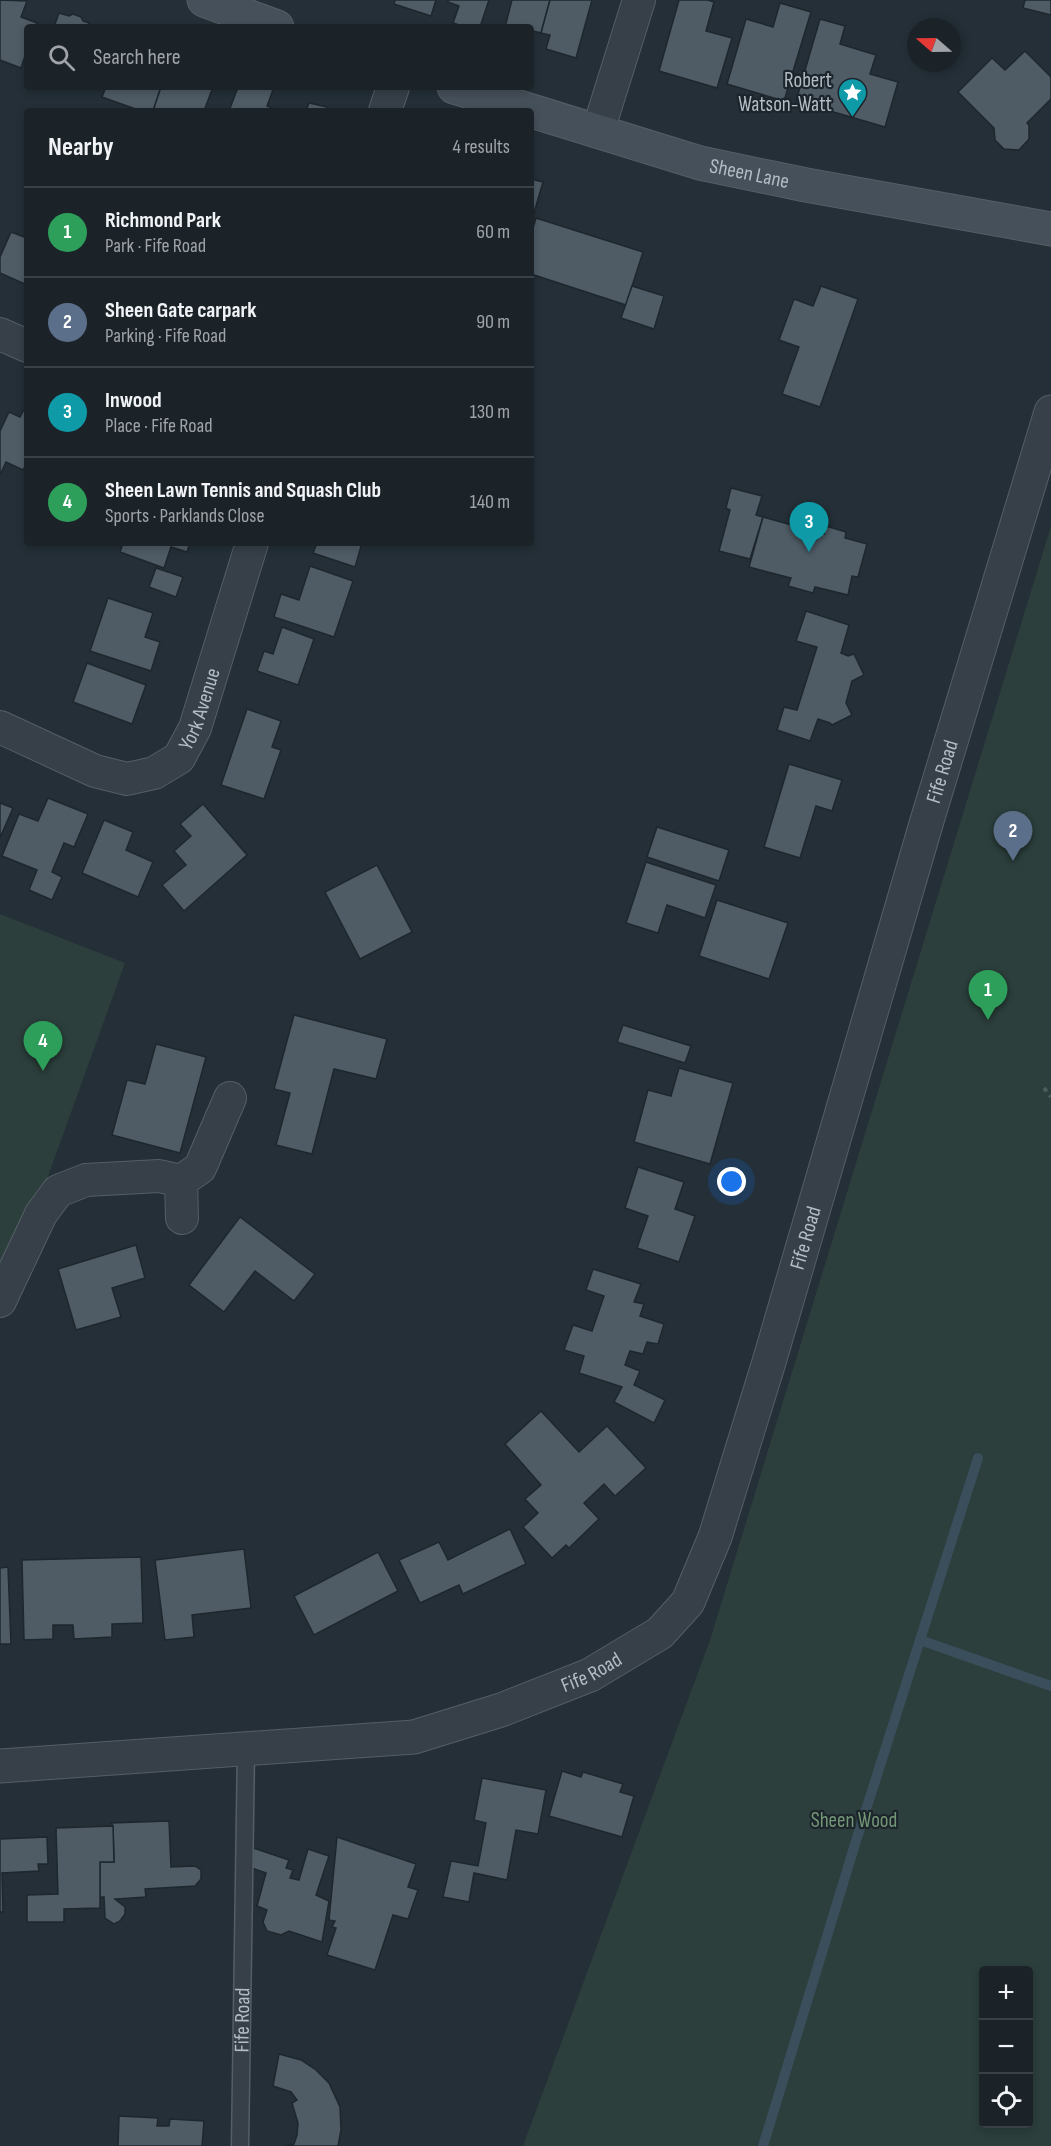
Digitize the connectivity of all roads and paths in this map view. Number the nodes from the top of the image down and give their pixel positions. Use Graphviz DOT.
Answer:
graph roads {
  1 [pos="204,0"];
  2 [pos="639,0"];
  3 [pos="269,24"];
  4 [pos="392,90"];
  5 [pos="464,90"];
  6 [pos="386,108"];
  7 [pos="523,108"];
  8 [pos="534,111"];
  9 [pos="598,131"];
  10 [pos="1051,229"];
  11 [pos="0,334"];
  12 [pos="24,345"];
  13 [pos="1051,412"];
  14 [pos="251,546"];
  15 [pos="0,727"];
  16 [pos="1044,1088"];
  17 [pos="1051,1097"];
  18 [pos="230,1098"];
  19 [pos="181,1181"];
  20 [pos="182,1218"];
  21 [pos="0,1301"];
  22 [pos="246,1749"];
  23 [pos="0,1766"];
  24 [pos="240,2146"];
  1 -- 3 [label="main road"];
  2 -- 9 [label="street"];
  4 -- 6 [label="street"];
  5 -- 7 [label="main road, Sheen Lane"];
  8 -- 9 [label="main road, Sheen Lane"];
  9 -- 10 [label="main road, Sheen Lane"];
  11 -- 12 [label="street"];
  13 -- 22 [label="street, Fife Road"];
  14 -- 15 [label="street, York Avenue"];
  16 -- 17 [label="path"];
  18 -- 19 [label="street"];
  19 -- 20 [label="street"];
  19 -- 21 [label="street"];
  22 -- 23 [label="street, Fife Road"];
  22 -- 24 [label="lane, Fife Road"];
}
